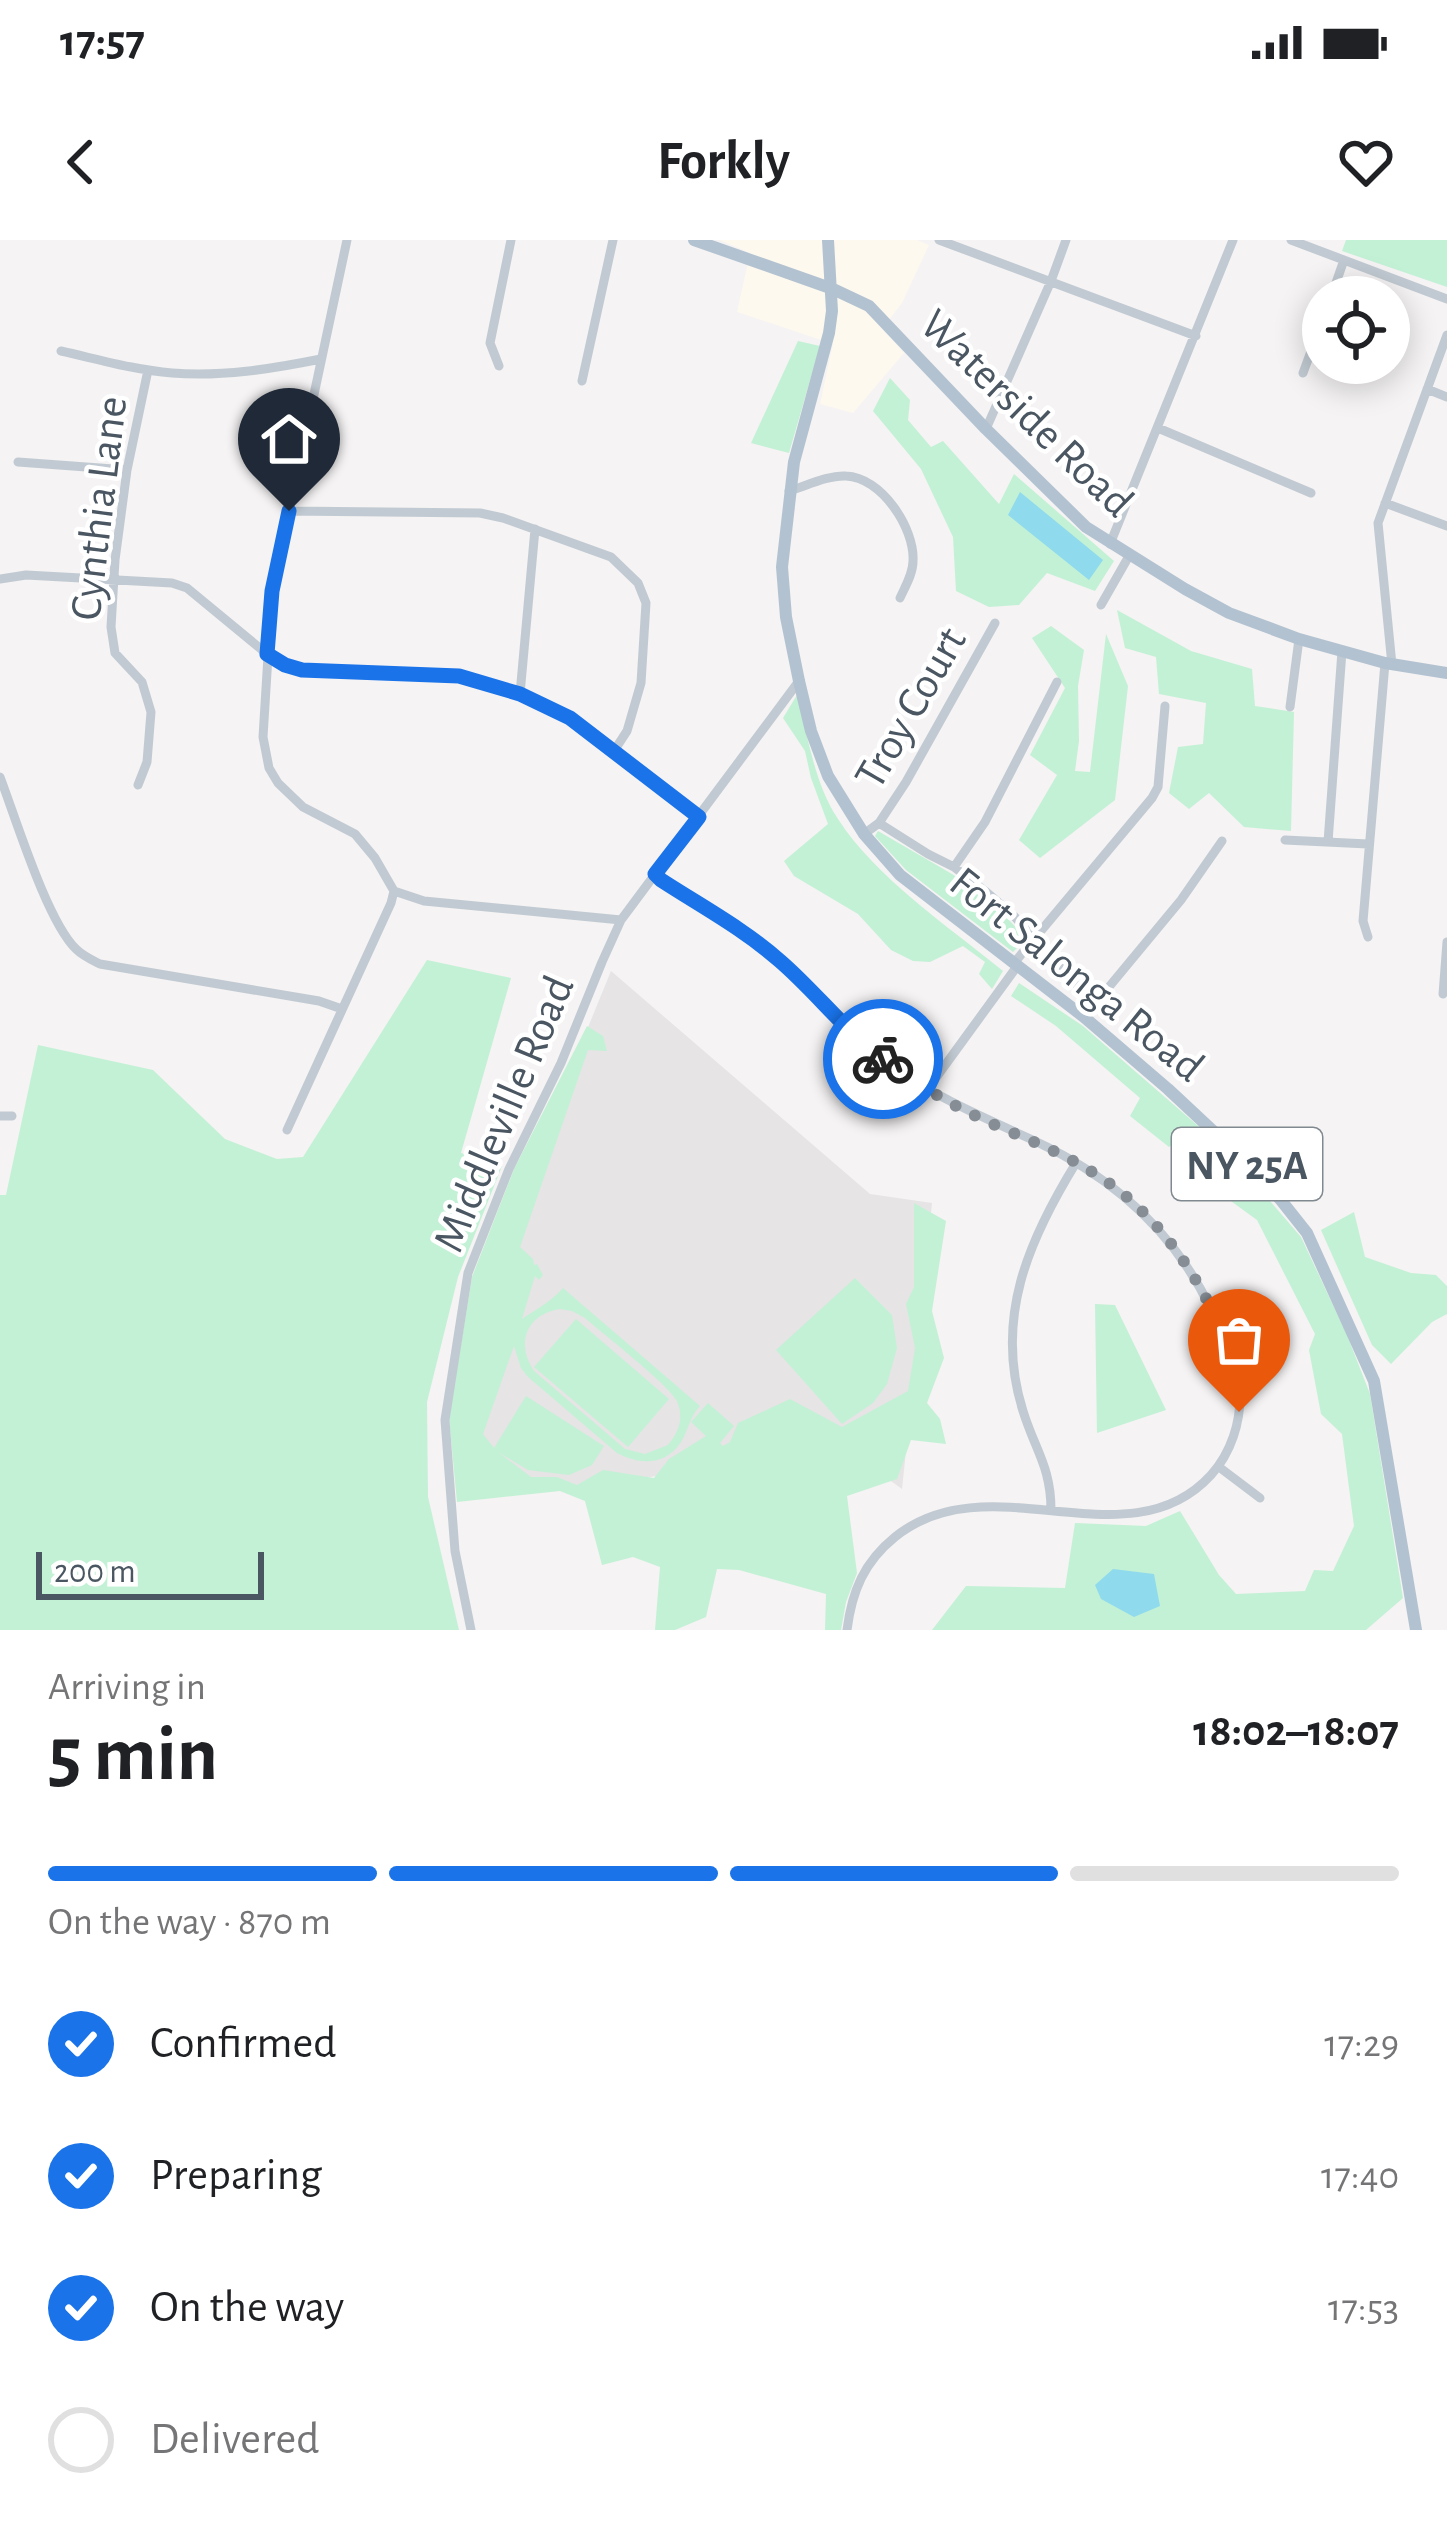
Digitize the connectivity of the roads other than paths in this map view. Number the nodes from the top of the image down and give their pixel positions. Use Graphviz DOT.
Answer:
graph roads {
  1 [pos="347,240"];
  2 [pos="511,240"];
  3 [pos="613,240"];
  4 [pos="696,240"];
  5 [pos="939,240"];
  6 [pos="1066,240"];
  7 [pos="1233,240"];
  8 [pos="1292,240"];
  9 [pos="830,242"];
  10 [pos="1344,260"];
  11 [pos="1338,276"];
  12 [pos="1051,281"];
  13 [pos="833,289"];
  14 [pos="1447,298"];
  15 [pos="1196,335"];
  16 [pos="1447,335"];
  17 [pos="61,351"];
  18 [pos="321,359"];
  19 [pos="499,366"];
  20 [pos="148,370"];
  21 [pos="582,381"];
  22 [pos="1427,388"];
  23 [pos="1447,397"];
  24 [pos="1158,428"];
  25 [pos="986,429"];
  26 [pos="18,462"];
  27 [pos="127,470"];
  28 [pos="789,490"];
  29 [pos="1311,494"];
  30 [pos="1385,503"];
  31 [pos="289,511"];
  32 [pos="1447,526"];
  33 [pos="535,529"];
  34 [pos="1110,544"];
  35 [pos="1129,556"];
  36 [pos="0,579"];
  37 [pos="114,579"];
  38 [pos="900,598"];
  39 [pos="1101,605"];
  40 [pos="995,623"];
  41 [pos="1299,639"];
  42 [pos="1342,651"];
  43 [pos="267,654"];
  44 [pos="1389,664"];
  45 [pos="1447,673"];
  46 [pos="799,681"];
  47 [pos="1057,682"];
  48 [pos="520,694"];
  49 [pos="1165,706"];
  50 [pos="1290,707"];
  51 [pos="614,751"];
  52 [pos="0,777"];
  53 [pos="138,785"];
  54 [pos="699,817"];
  55 [pos="879,823"];
  56 [pos="864,834"];
  57 [pos="1285,840"];
  58 [pos="1222,841"];
  59 [pos="1328,842"];
  60 [pos="1368,844"];
  61 [pos="954,867"];
  62 [pos="655,874"];
  63 [pos="394,891"];
  64 [pos="622,920"];
  65 [pos="1368,937"];
  66 [pos="1033,938"];
  67 [pos="1447,942"];
  68 [pos="1016,964"];
  69 [pos="1443,994"];
  70 [pos="342,1009"];
  71 [pos="1089,1011"];
  72 [pos="927,1090"];
  73 [pos="287,1130"];
  74 [pos="1076,1162"];
  75 [pos="1219,1467"];
  76 [pos="1260,1498"];
  77 [pos="1051,1510"];
  78 [pos="471,1630"];
  79 [pos="847,1630"];
  80 [pos="1416,1630"];
  1 -- 18 [label="street"];
  2 -- 19 [label="street"];
  3 -- 21 [label="street"];
  4 -- 13 [label="main road, Waterside Road"];
  5 -- 12 [label="street"];
  6 -- 12 [label="street"];
  7 -- 15 [label="street"];
  8 -- 10 [label="street"];
  9 -- 13 [label="main road, Fort Salonga Road / NY 25A"];
  10 -- 11 [label="street"];
  10 -- 14 [label="street"];
  12 -- 15 [label="street"];
  12 -- 25 [label="street"];
  13 -- 25 [label="main road, Waterside Road"];
  13 -- 28 [label="main road, Fort Salonga Road / NY 25A"];
  15 -- 24 [label="street"];
  16 -- 22 [label="street"];
  17 -- 20 [label="street"];
  18 -- 20 [label="street"];
  18 -- 31 [label="street"];
  20 -- 27 [label="street, Cynthia Lane"];
  22 -- 23 [label="street"];
  22 -- 30 [label="street"];
  24 -- 29 [label="street"];
  24 -- 34 [label="street"];
  25 -- 34 [label="main road, Waterside Road"];
  26 -- 27 [label="street"];
  27 -- 37 [label="street, Cynthia Lane"];
  28 -- 38 [label="street"];
  28 -- 46 [label="main road, Fort Salonga Road / NY 25A"];
  30 -- 32 [label="street"];
  30 -- 44 [label="street"];
  31 -- 33 [label="street"];
  31 -- 43 [label="street"];
  33 -- 48 [label="street"];
  33 -- 51 [label="street"];
  34 -- 35 [label="main road, Waterside Road"];
  35 -- 39 [label="street"];
  35 -- 41 [label="main road, Waterside Road"];
  36 -- 37 [label="street"];
  37 -- 43 [label="street"];
  37 -- 53 [label="street, Cynthia Lane"];
  40 -- 55 [label="street, Troy Court"];
  41 -- 42 [label="main road, Waterside Road"];
  41 -- 50 [label="street"];
  42 -- 44 [label="main road, Waterside Road"];
  42 -- 59 [label="street"];
  43 -- 48 [label="street"];
  43 -- 63 [label="street"];
  44 -- 45 [label="main road, Waterside Road"];
  44 -- 60 [label="street"];
  46 -- 54 [label="street, Middleville Road"];
  46 -- 56 [label="main road, Fort Salonga Road / NY 25A"];
  47 -- 61 [label="street"];
  48 -- 51 [label="street"];
  49 -- 66 [label="street"];
  51 -- 54 [label="street"];
  52 -- 70 [label="street"];
  54 -- 62 [label="street, Middleville Road"];
  55 -- 56 [label="street"];
  55 -- 61 [label="street, Fort Salonga Road"];
  56 -- 68 [label="main road, Fort Salonga Road / NY 25A"];
  57 -- 59 [label="street"];
  58 -- 71 [label="street"];
  59 -- 60 [label="street"];
  60 -- 65 [label="street"];
  61 -- 66 [label="street, Fort Salonga Road"];
  62 -- 64 [label="street, Middleville Road"];
  62 -- 72 [label="street"];
  63 -- 64 [label="street"];
  63 -- 70 [label="street"];
  64 -- 78 [label="street, Middleville Road"];
  66 -- 68 [label="street"];
  66 -- 71 [label="street, Fort Salonga Road"];
  67 -- 69 [label="street"];
  68 -- 71 [label="main road, Fort Salonga Road / NY 25A"];
  68 -- 72 [label="street"];
  70 -- 73 [label="street"];
  71 -- 80 [label="main road, Fort Salonga Road / NY 25A"];
  72 -- 74 [label="street"];
  74 -- 75 [label="street"];
  74 -- 77 [label="street"];
  75 -- 76 [label="street"];
  75 -- 77 [label="street"];
  77 -- 79 [label="street"];
}
